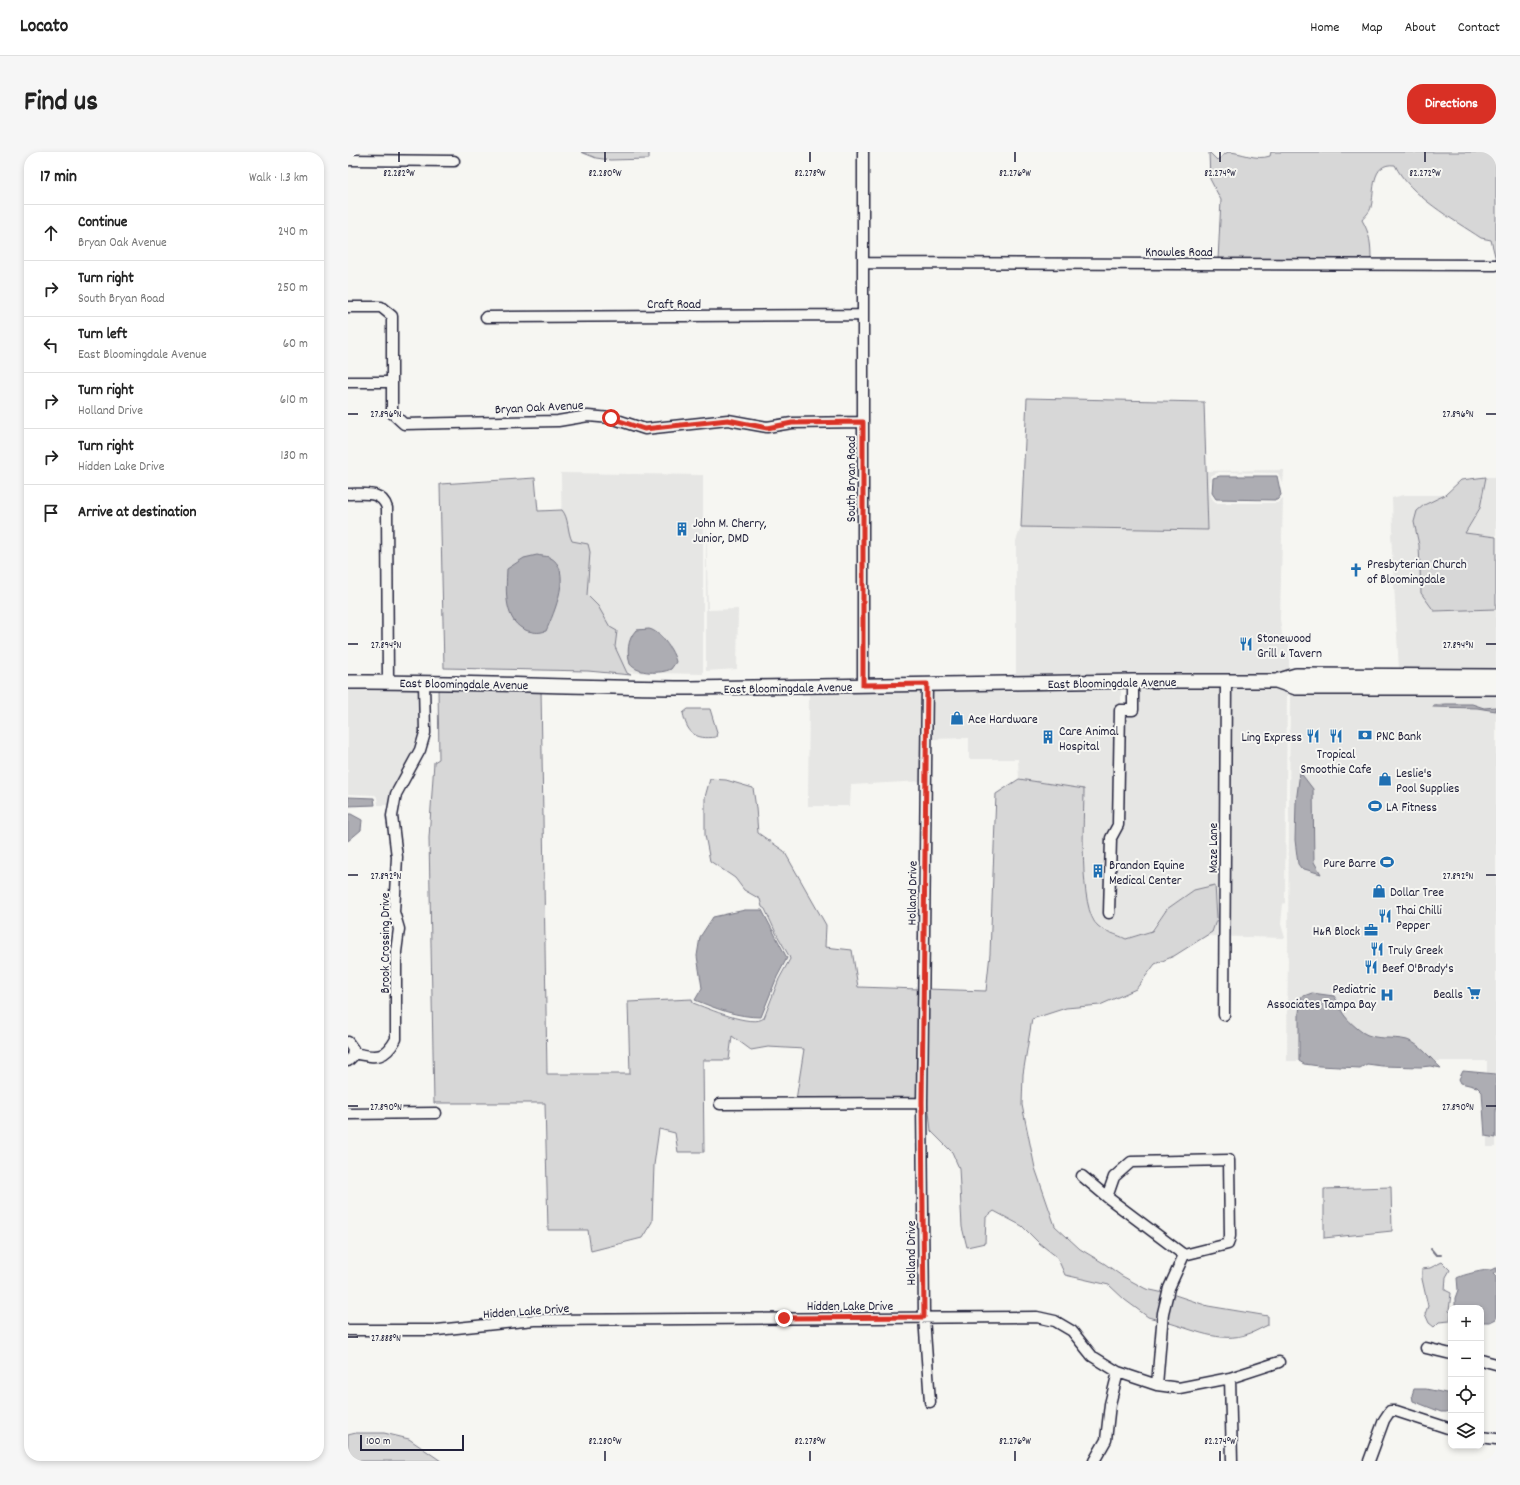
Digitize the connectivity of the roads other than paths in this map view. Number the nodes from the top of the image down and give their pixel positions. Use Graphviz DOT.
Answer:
graph roads {
  1 [pos="863,152"];
  2 [pos="348,160"];
  3 [pos="454,161"];
  4 [pos="863,263"];
  5 [pos="1496,265"];
  6 [pos="348,307"];
  7 [pos="863,315"];
  8 [pos="486,317"];
  9 [pos="348,382"];
  10 [pos="392,382"];
  11 [pos="863,422"];
  12 [pos="348,494"];
  13 [pos="1496,676"];
  14 [pos="1133,681"];
  15 [pos="1226,681"];
  16 [pos="1276,681"];
  17 [pos="348,682"];
  18 [pos="388,682"];
  19 [pos="424,682"];
  20 [pos="927,684"];
  21 [pos="863,685"];
  22 [pos="1496,688"];
  23 [pos="1109,913"];
  24 [pos="1224,1015"];
  25 [pos="348,1042"];
  26 [pos="351,1057"];
  27 [pos="922,1103"];
  28 [pos="720,1104"];
  29 [pos="436,1113"];
  30 [pos="348,1114"];
  31 [pos="1082,1176"];
  32 [pos="1107,1197"];
  33 [pos="1184,1255"];
  34 [pos="924,1317"];
  35 [pos="348,1330"];
  36 [pos="1426,1348"];
  37 [pos="1448,1353"];
  38 [pos="1484,1361"];
  39 [pos="1279,1362"];
  40 [pos="1496,1364"];
  41 [pos="1118,1372"];
  42 [pos="1230,1378"];
  43 [pos="1157,1385"];
  44 [pos="930,1402"];
  45 [pos="1448,1428"];
  46 [pos="1484,1437"];
  47 [pos="1496,1439"];
  48 [pos="1094,1461"];
  49 [pos="1232,1461"];
  50 [pos="1369,1461"];
  1 -- 4 [label="street, South Bryan Road"];
  2 -- 3 [label="street"];
  4 -- 5 [label="street, Knowles Road"];
  4 -- 7 [label="street, South Bryan Road"];
  6 -- 10 [label="street, Bryan Oak Avenue"];
  7 -- 8 [label="street, Craft Road"];
  7 -- 11 [label="street, South Bryan Road"];
  9 -- 10 [label="street"];
  10 -- 11 [label="street, Bryan Oak Avenue"];
  11 -- 21 [label="street, South Bryan Road"];
  12 -- 18 [label="street"];
  13 -- 16 [label="main road, East Bloomingdale Avenue"];
  14 -- 15 [label="main road, East Bloomingdale Avenue"];
  14 -- 20 [label="main road, East Bloomingdale Avenue"];
  14 -- 23 [label="street"];
  15 -- 16 [label="main road, East Bloomingdale Avenue"];
  15 -- 24 [label="street, Maze Lane"];
  16 -- 22 [label="main road, East Bloomingdale Avenue"];
  17 -- 18 [label="main road, East Bloomingdale Avenue"];
  18 -- 19 [label="main road, East Bloomingdale Avenue"];
  19 -- 21 [label="main road, East Bloomingdale Avenue"];
  19 -- 26 [label="street, Brook Crossing Drive"];
  20 -- 21 [label="main road, East Bloomingdale Avenue"];
  20 -- 27 [label="street, Holland Drive"];
  25 -- 26 [label="street, Brook Crossing Drive"];
  27 -- 28 [label="street"];
  27 -- 34 [label="street, Holland Drive"];
  29 -- 30 [label="street"];
  31 -- 32 [label="street"];
  32 -- 33 [label="street"];
  32 -- 33 [label="street"];
  33 -- 43 [label="street"];
  34 -- 35 [label="street, Hidden Lake Drive"];
  34 -- 41 [label="street, Hidden Lake Drive"];
  34 -- 44 [label="street, Holland Drive"];
  36 -- 37 [label="street"];
  38 -- 40 [label="street"];
  39 -- 42 [label="street, Hidden Lake Drive"];
  41 -- 43 [label="street, Hidden Lake Drive"];
  41 -- 48 [label="street"];
  42 -- 43 [label="street, Hidden Lake Drive"];
  42 -- 49 [label="street"];
  45 -- 50 [label="street"];
  46 -- 47 [label="street"];
}
